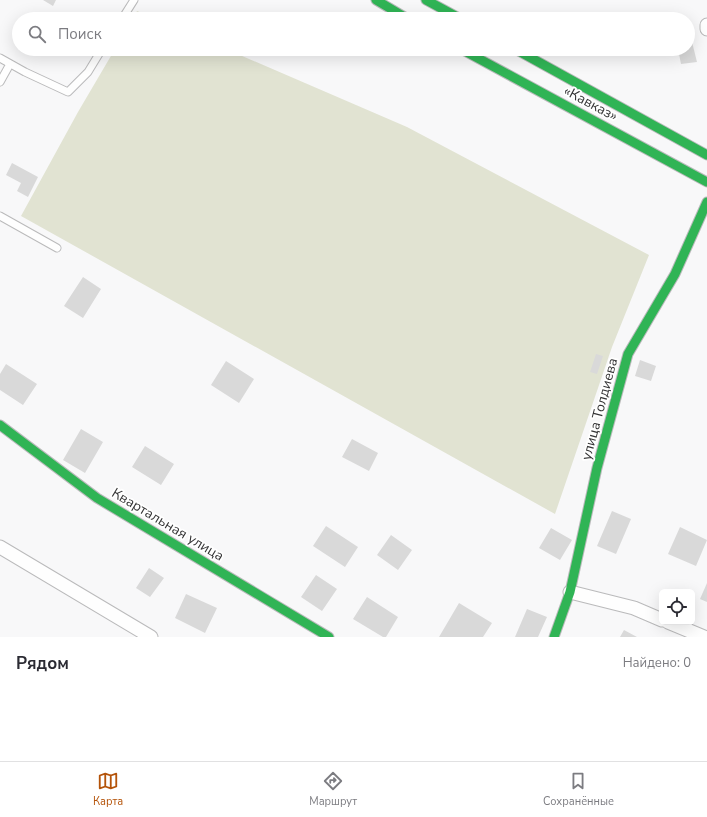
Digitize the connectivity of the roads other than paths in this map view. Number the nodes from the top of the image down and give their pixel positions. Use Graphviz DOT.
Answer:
graph roads {
  1 [pos="134,0"];
  2 [pos="376,0"];
  3 [pos="426,0"];
  4 [pos="126,12"];
  5 [pos="396,12"];
  6 [pos="448,12"];
  7 [pos="707,25"];
  8 [pos="707,29"];
  9 [pos="98,56"];
  10 [pos="474,56"];
  11 [pos="528,56"];
  12 [pos="0,58"];
  13 [pos="10,64"];
  14 [pos="0,82"];
  15 [pos="707,155"];
  16 [pos="707,182"];
  17 [pos="707,202"];
  18 [pos="0,216"];
  19 [pos="57,248"];
  20 [pos="0,425"];
  21 [pos="0,548"];
  22 [pos="570,592"];
  23 [pos="659,619"];
  24 [pos="675,625"];
  25 [pos="151,637"];
  26 [pos="329,637"];
  27 [pos="554,637"];
  28 [pos="704,637"];
  1 -- 4 [label="lane"];
  2 -- 5 [label="main road"];
  3 -- 6 [label="main road"];
  7 -- 8 [label="street"];
  9 -- 13 [label="lane"];
  10 -- 16 [label="main road, «Кавказ»"];
  11 -- 15 [label="main road, «Кавказ»"];
  12 -- 13 [label="lane"];
  13 -- 14 [label="lane"];
  17 -- 22 [label="main road, улица Толдиева"];
  18 -- 19 [label="lane"];
  20 -- 26 [label="main road, Квартальная улица"];
  21 -- 25 [label="street"];
  22 -- 23 [label="street"];
  22 -- 27 [label="main road, улица Толдиева"];
  24 -- 28 [label="street"];
}
